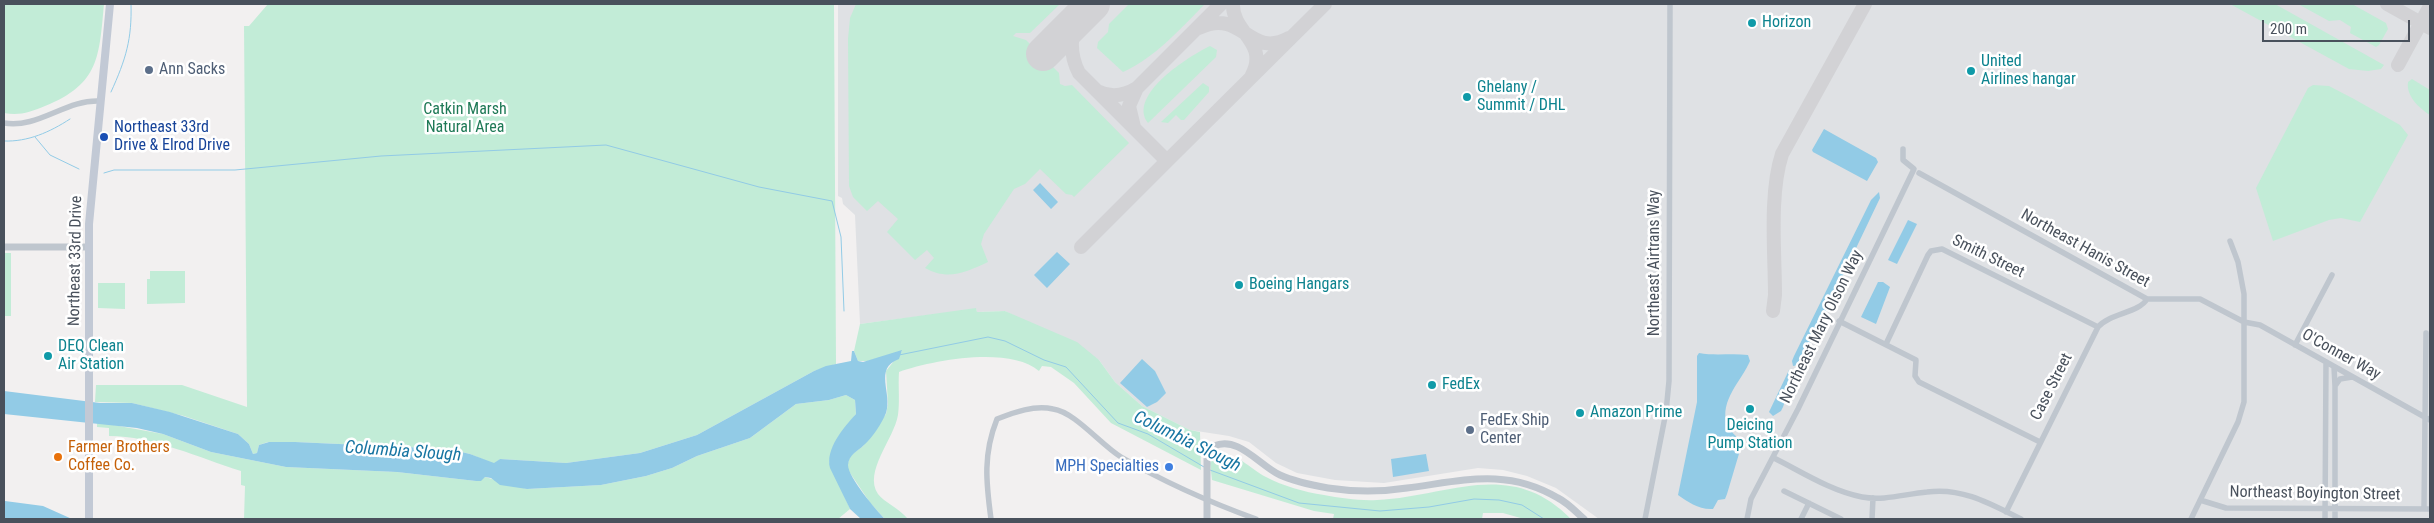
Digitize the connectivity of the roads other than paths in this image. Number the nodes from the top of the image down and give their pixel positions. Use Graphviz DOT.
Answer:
graph roads {
  1 [pos="110,4"];
  2 [pos="1670,4"];
  3 [pos="100,101"];
  4 [pos="4,123"];
  5 [pos="1903,149"];
  6 [pos="1920,173"];
  7 [pos="2230,241"];
  8 [pos="4,247"];
  9 [pos="89,247"];
  10 [pos="2332,275"];
  11 [pos="2147,299"];
  12 [pos="1839,321"];
  13 [pos="2244,322"];
  14 [pos="2098,327"];
  15 [pos="2426,333"];
  16 [pos="1886,344"];
  17 [pos="2295,345"];
  18 [pos="2326,362"];
  19 [pos="2334,366"];
  20 [pos="2352,377"];
  21 [pos="2335,386"];
  22 [pos="2423,416"];
  23 [pos="2430,420"];
  24 [pos="2040,442"];
  25 [pos="1774,458"];
  26 [pos="1784,491"];
  27 [pos="1873,498"];
  28 [pos="2200,500"];
  29 [pos="1206,501"];
  30 [pos="1809,504"];
  31 [pos="2325,509"];
  32 [pos="2334,509"];
  33 [pos="2427,509"];
  34 [pos="2006,512"];
  35 [pos="89,519"];
  36 [pos="992,519"];
  37 [pos="1207,519"];
  38 [pos="1256,519"];
  39 [pos="1584,519"];
  40 [pos="1645,519"];
  41 [pos="1747,519"];
  42 [pos="1801,519"];
  43 [pos="1841,519"];
  44 [pos="1872,519"];
  45 [pos="2021,519"];
  46 [pos="2190,519"];
  47 [pos="2325,519"];
  48 [pos="2335,519"];
  1 -- 3 [label="main road, Northeast 33rd Drive"];
  2 -- 40 [label="street, Northeast Airtrans Way"];
  3 -- 4 [label="street"];
  3 -- 9 [label="main road, Northeast 33rd Drive"];
  5 -- 12 [label="street, Northeast Mary Olson Way"];
  6 -- 11 [label="street, Northeast Hanis Street"];
  7 -- 13 [label="street"];
  8 -- 9 [label="street"];
  9 -- 35 [label="main road, Northeast 33rd Drive"];
  10 -- 17 [label="street"];
  11 -- 13 [label="street, Northeast Hanis Street"];
  11 -- 14 [label="street"];
  12 -- 16 [label="street"];
  12 -- 25 [label="street, Northeast Mary Olson Way"];
  13 -- 17 [label="street, O'Conner Way"];
  13 -- 28 [label="street"];
  14 -- 16 [label="street, Smith Street"];
  14 -- 24 [label="street, Case Street"];
  15 -- 22 [label="street"];
  16 -- 24 [label="street"];
  17 -- 18 [label="street, O'Conner Way"];
  18 -- 19 [label="street, O'Conner Way"];
  18 -- 31 [label="street"];
  19 -- 20 [label="street, O'Conner Way"];
  19 -- 21 [label="street"];
  20 -- 21 [label="street"];
  20 -- 22 [label="street, O'Conner Way"];
  21 -- 32 [label="street"];
  22 -- 23 [label="street, O'Conner Way"];
  22 -- 33 [label="street"];
  24 -- 34 [label="street, Case Street"];
  25 -- 27 [label="street"];
  25 -- 41 [label="street, Northeast Mary Olson Way"];
  26 -- 30 [label="street"];
  27 -- 34 [label="street"];
  27 -- 44 [label="street"];
  28 -- 31 [label="street, Northeast Boyington Street"];
  28 -- 46 [label="street"];
  29 -- 36 [label="street"];
  29 -- 37 [label="street"];
  29 -- 38 [label="street"];
  29 -- 39 [label="street"];
  30 -- 42 [label="street"];
  30 -- 43 [label="street"];
  31 -- 32 [label="street, Northeast Boyington Street"];
  31 -- 47 [label="street"];
  32 -- 33 [label="street, Northeast Boyington Street"];
  32 -- 48 [label="street"];
  34 -- 45 [label="street"];
}
